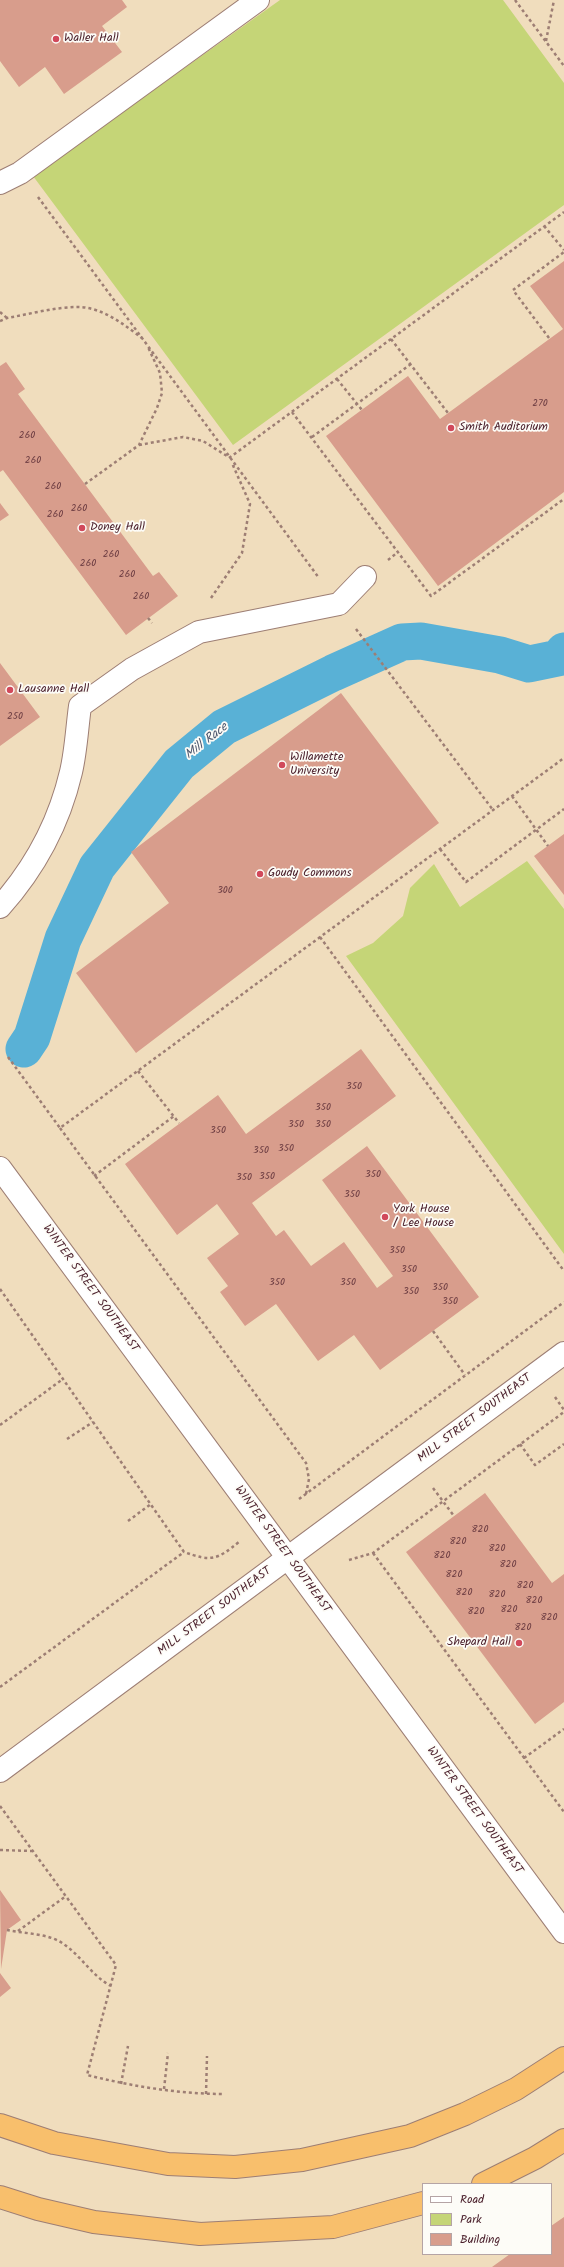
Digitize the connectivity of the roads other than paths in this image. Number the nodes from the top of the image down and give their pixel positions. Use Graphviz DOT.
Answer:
graph roads {
  1 [pos="258,0"];
  2 [pos="231,8"];
  3 [pos="0,183"];
  4 [pos="365,577"];
  5 [pos="0,907"];
  6 [pos="0,1168"];
  7 [pos="564,1353"];
  8 [pos="288,1558"];
  9 [pos="0,1771"];
  10 [pos="564,1932"];
  11 [pos="564,2058"];
  12 [pos="0,2125"];
  13 [pos="564,2140"];
  14 [pos="485,2183"];
  15 [pos="0,2197"];
  16 [pos="422,2203"];
  1 -- 2 [label="street"];
  2 -- 3 [label="street"];
  4 -- 5 [label="street"];
  6 -- 8 [label="street, WINTER STREET SOUTHEAST"];
  7 -- 8 [label="street, MILL STREET SOUTHEAST"];
  8 -- 9 [label="street, MILL STREET SOUTHEAST"];
  8 -- 10 [label="street, WINTER STREET SOUTHEAST"];
  11 -- 12 [label="highway"];
  13 -- 14 [label="highway"];
  15 -- 16 [label="highway"];
}
